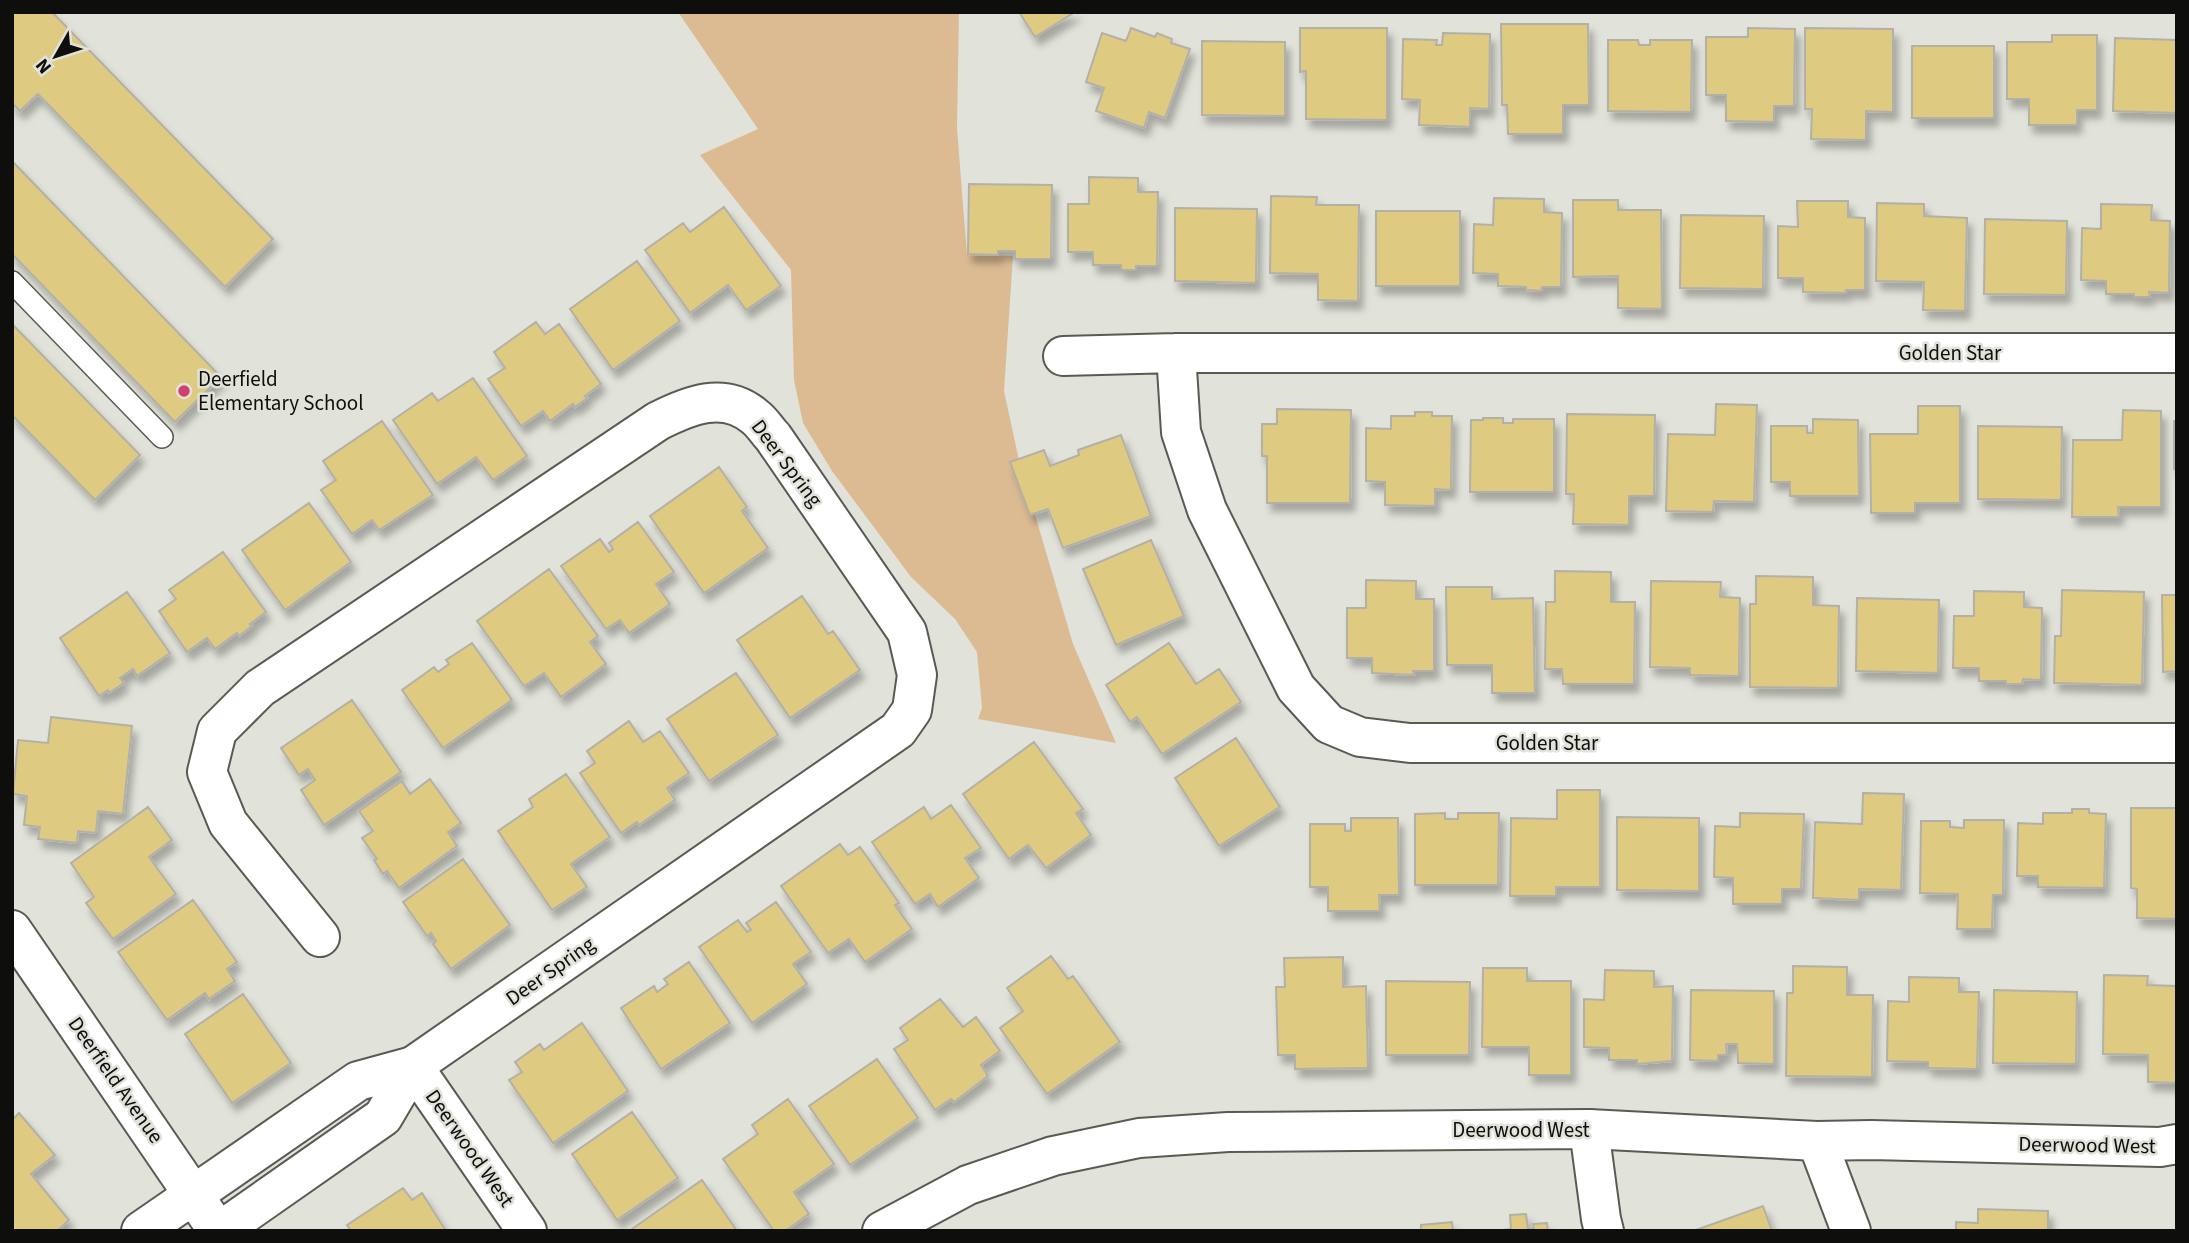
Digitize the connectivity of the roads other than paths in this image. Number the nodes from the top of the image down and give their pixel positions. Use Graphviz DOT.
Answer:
graph roads {
  1 [pos="12,282"];
  2 [pos="1177,353"];
  3 [pos="2177,353"];
  4 [pos="1063,356"];
  5 [pos="162,437"];
  6 [pos="2177,743"];
  7 [pos="12,930"];
  8 [pos="320,937"];
  9 [pos="413,1066"];
  10 [pos="1589,1129"];
  11 [pos="1817,1142"];
  12 [pos="2177,1144"];
  13 [pos="194,1194"];
  14 [pos="141,1231"];
  15 [pos="219,1231"];
  16 [pos="527,1231"];
  17 [pos="882,1231"];
  18 [pos="1604,1231"];
  19 [pos="1851,1231"];
  1 -- 5 [label="lane"];
  2 -- 3 [label="street, Golden Star"];
  2 -- 4 [label="street, Golden Star"];
  2 -- 6 [label="street, Golden Star"];
  7 -- 13 [label="street, Deerfield Avenue"];
  8 -- 9 [label="street, Deer Spring"];
  9 -- 13 [label="street, Deer Spring"];
  9 -- 15 [label="street, Deer Spring"];
  9 -- 16 [label="street, Deerwood West"];
  10 -- 11 [label="street, Deerwood West"];
  10 -- 17 [label="street, Deerwood West"];
  10 -- 18 [label="street"];
  11 -- 12 [label="street, Deerwood West"];
  11 -- 19 [label="street"];
  13 -- 14 [label="street, Deer Spring"];
  13 -- 15 [label="street, Deerfield Avenue"];
}
